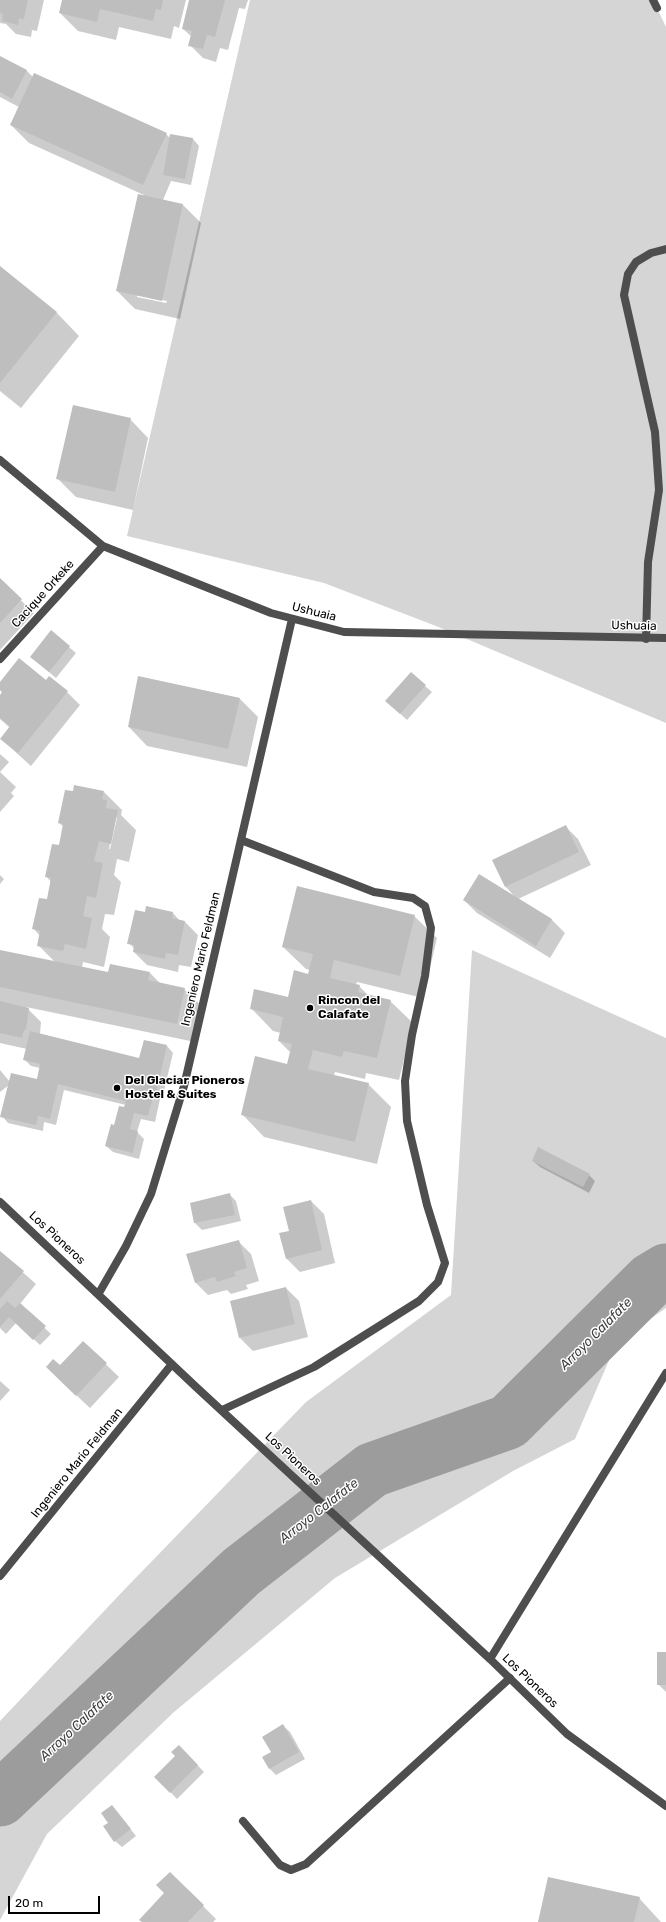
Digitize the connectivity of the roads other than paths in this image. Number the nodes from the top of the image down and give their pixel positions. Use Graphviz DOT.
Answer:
graph roads {
  1 [pos="654,0"];
  2 [pos="657,8"];
  3 [pos="666,249"];
  4 [pos="0,460"];
  5 [pos="103,546"];
  6 [pos="292,619"];
  7 [pos="666,638"];
  8 [pos="646,639"];
  9 [pos="0,659"];
  10 [pos="241,840"];
  11 [pos="0,1202"];
  12 [pos="98,1293"];
  13 [pos="172,1364"];
  14 [pos="666,1373"];
  15 [pos="222,1410"];
  16 [pos="0,1576"];
  17 [pos="490,1659"];
  18 [pos="510,1678"];
  19 [pos="666,1806"];
  20 [pos="243,1821"];
  1 -- 2 [label="street"];
  3 -- 8 [label="street"];
  4 -- 5 [label="street, Ushuaia"];
  5 -- 6 [label="street, Ushuaia"];
  5 -- 9 [label="street, Cacique Orkeke"];
  6 -- 8 [label="street, Ushuaia"];
  6 -- 10 [label="street, Ingeniero Mario Feldman"];
  7 -- 8 [label="street, Ushuaia"];
  10 -- 12 [label="street, Ingeniero Mario Feldman"];
  10 -- 15 [label="street"];
  11 -- 12 [label="street, Los Pioneros"];
  12 -- 13 [label="street, Los Pioneros"];
  13 -- 15 [label="street, Los Pioneros"];
  13 -- 16 [label="street, Ingeniero Mario Feldman"];
  14 -- 17 [label="street"];
  15 -- 17 [label="street, Los Pioneros"];
  17 -- 18 [label="street, Los Pioneros"];
  18 -- 19 [label="street, Los Pioneros"];
  18 -- 20 [label="street"];
}
